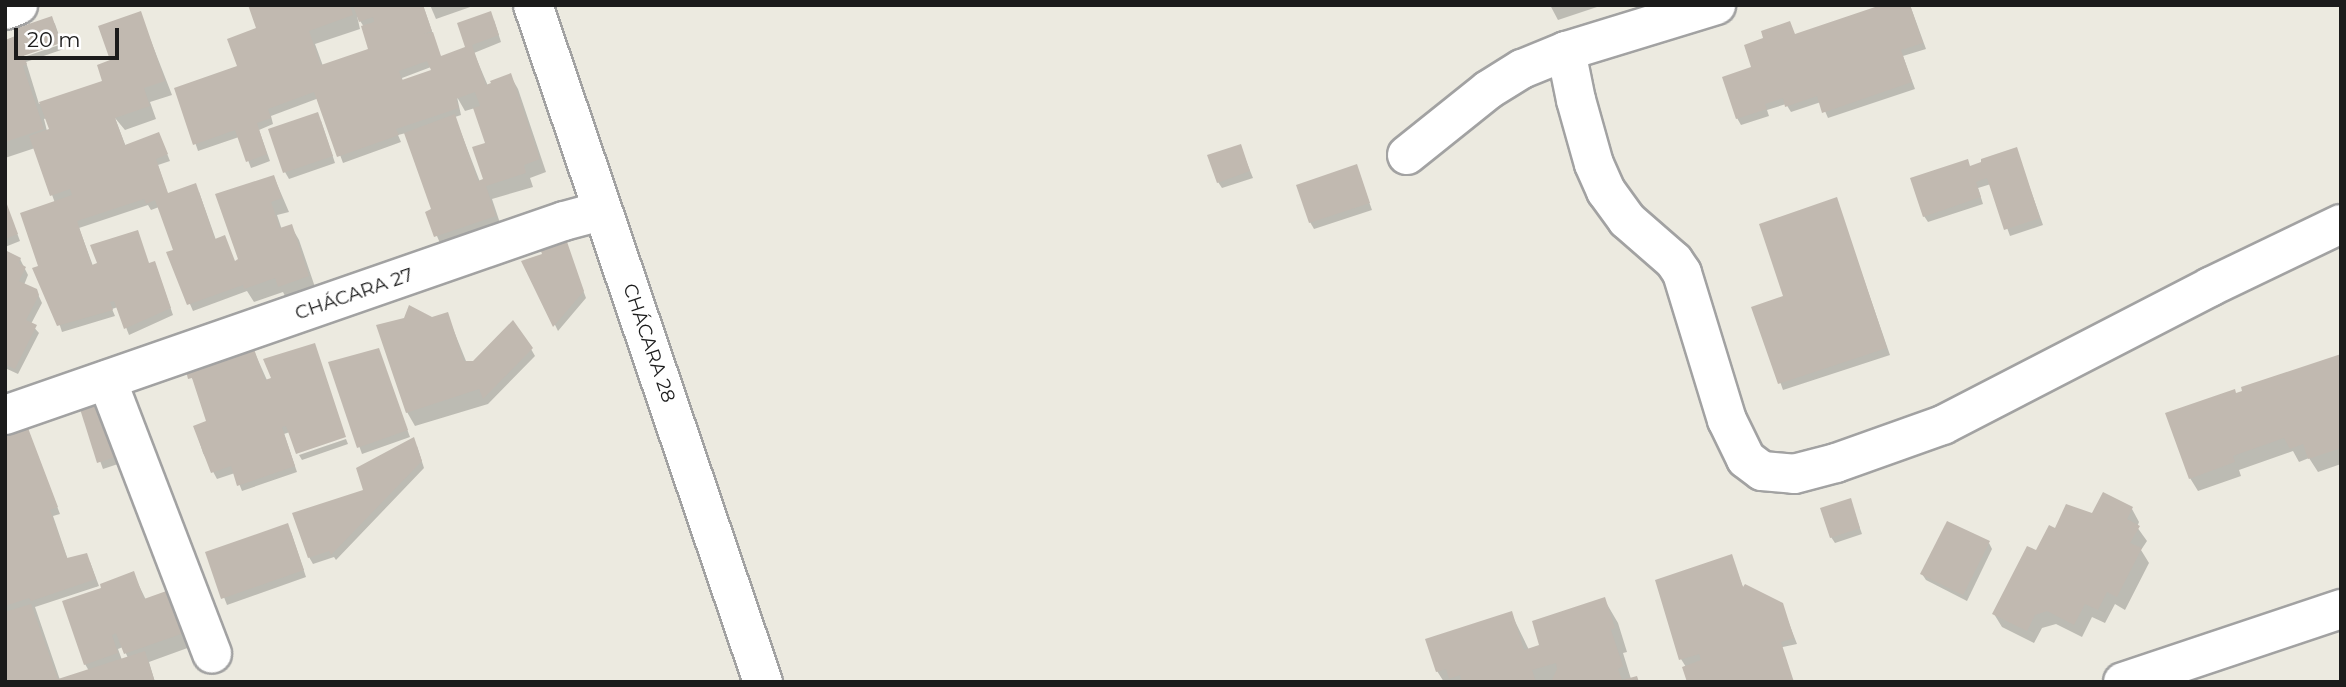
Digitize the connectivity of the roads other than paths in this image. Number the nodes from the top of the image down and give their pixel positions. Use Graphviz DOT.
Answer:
graph roads {
  1 [pos="18,5"];
  2 [pos="533,5"];
  3 [pos="1716,5"];
  4 [pos="5,10"];
  5 [pos="1566,51"];
  6 [pos="1407,155"];
  7 [pos="602,211"];
  8 [pos="2341,224"];
  9 [pos="107,380"];
  10 [pos="5,415"];
  11 [pos="2341,609"];
  12 [pos="212,654"];
  13 [pos="763,682"];
  14 [pos="2123,682"];
  1 -- 4 [label="street"];
  2 -- 7 [label="street, CHÁCARA 28"];
  3 -- 5 [label="street"];
  5 -- 6 [label="street"];
  5 -- 8 [label="street"];
  7 -- 9 [label="street, CHÁCARA 27"];
  7 -- 13 [label="street, CHÁCARA 28"];
  9 -- 10 [label="street, CHÁCARA 27"];
  9 -- 12 [label="street"];
  11 -- 14 [label="street"];
}
